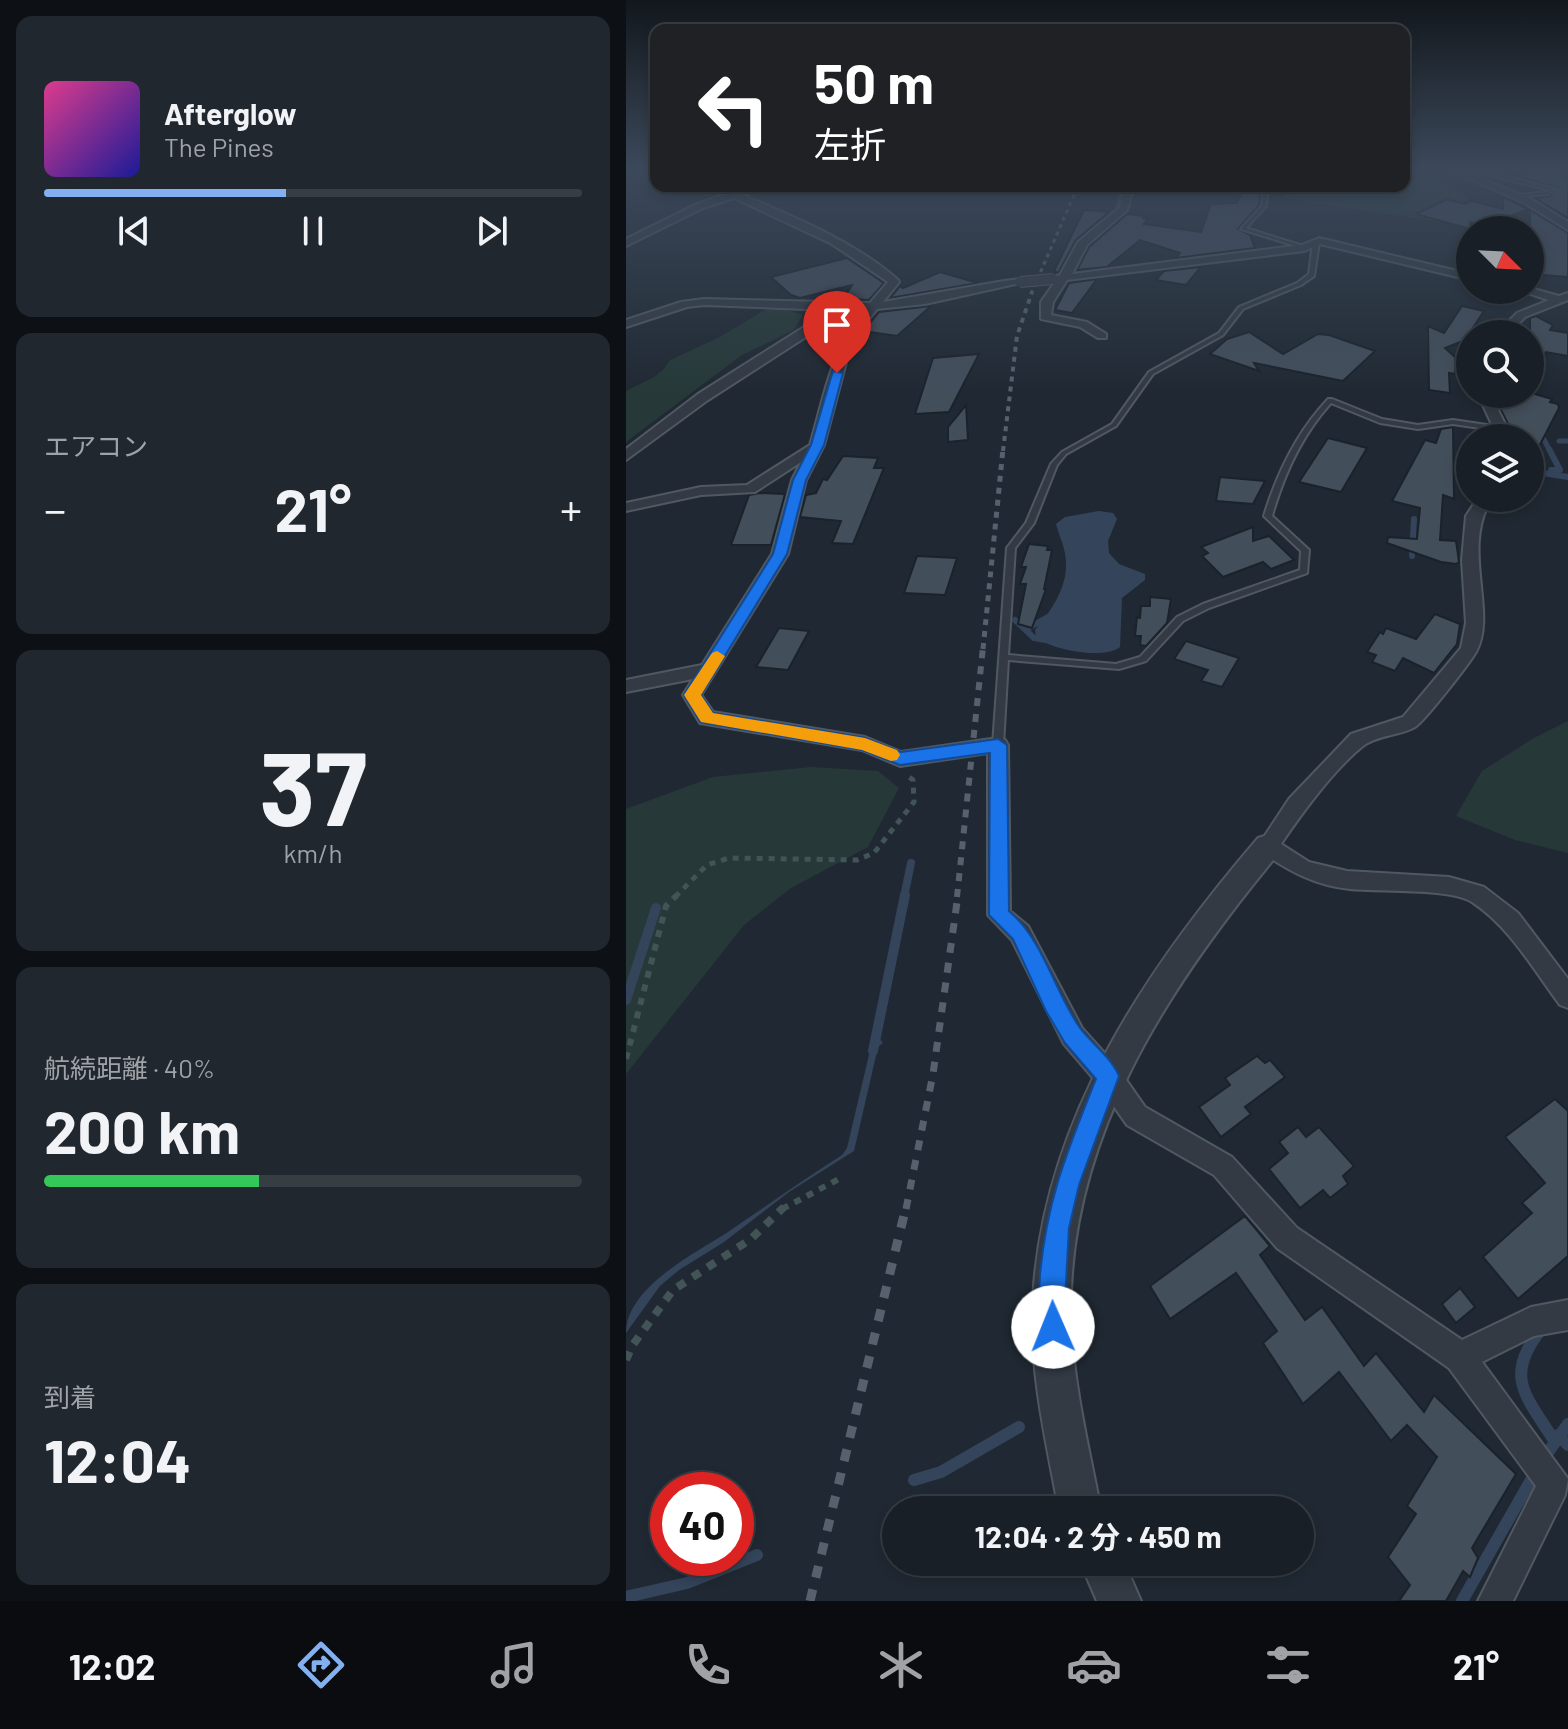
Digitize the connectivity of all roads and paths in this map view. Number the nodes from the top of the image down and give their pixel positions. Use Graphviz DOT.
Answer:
graph roads {
  1 [pos="830,243"];
  2 [pos="1084,243"];
  3 [pos="1287,243"];
  4 [pos="1316,243"];
  5 [pos="1304,248"];
  6 [pos="1456,274"];
  7 [pos="1057,279"];
  8 [pos="1544,294"];
  9 [pos="1565,299"];
  10 [pos="873,306"];
  11 [pos="842,308"];
  12 [pos="1516,320"];
  13 [pos="626,324"];
  14 [pos="1102,336"];
  15 [pos="1462,424"];
  16 [pos="817,445"];
  17 [pos="626,456"];
  18 [pos="626,507"];
  19 [pos="1476,512"];
  20 [pos="1003,657"];
  21 [pos="708,670"];
  22 [pos="626,686"];
  23 [pos="865,744"];
  24 [pos="998,745"];
  25 [pos="1268,846"];
  26 [pos="1568,997"];
  27 [pos="626,1059"];
  28 [pos="1108,1076"];
  29 [pos="841,1178"];
  30 [pos="1568,1315"];
  31 [pos="1460,1357"];
  32 [pos="626,1360"];
  33 [pos="1561,1490"];
  34 [pos="1077,1496"];
  35 [pos="1108,1576"];
  36 [pos="1119,1601"];
  37 [pos="1495,1601"];
  1 -- 10 [label="street"];
  2 -- 7 [label="street"];
  3 -- 5 [label="lane"];
  4 -- 5 [label="street"];
  4 -- 6 [label="street"];
  4 -- 20 [label="lane"];
  5 -- 7 [label="street"];
  7 -- 10 [label="street, bridge"];
  7 -- 14 [label="street"];
  8 -- 9 [label="street"];
  9 -- 12 [label="street"];
  10 -- 11 [label="street"];
  10 -- 16 [label="street"];
  11 -- 13 [label="street"];
  11 -- 17 [label="street"];
  15 -- 20 [label="lane"];
  16 -- 18 [label="street"];
  16 -- 21 [label="street"];
  19 -- 25 [label="street"];
  20 -- 24 [label="lane"];
  21 -- 22 [label="street"];
  21 -- 23 [label="street"];
  23 -- 24 [label="street"];
  23 -- 27 [label="path"];
  24 -- 28 [label="street"];
  25 -- 26 [label="street"];
  25 -- 28 [label="street"];
  28 -- 31 [label="street"];
  28 -- 34 [label="street"];
  29 -- 32 [label="path"];
  30 -- 31 [label="street"];
  31 -- 33 [label="street"];
  33 -- 37 [label="street"];
  35 -- 36 [label="street"];
}
